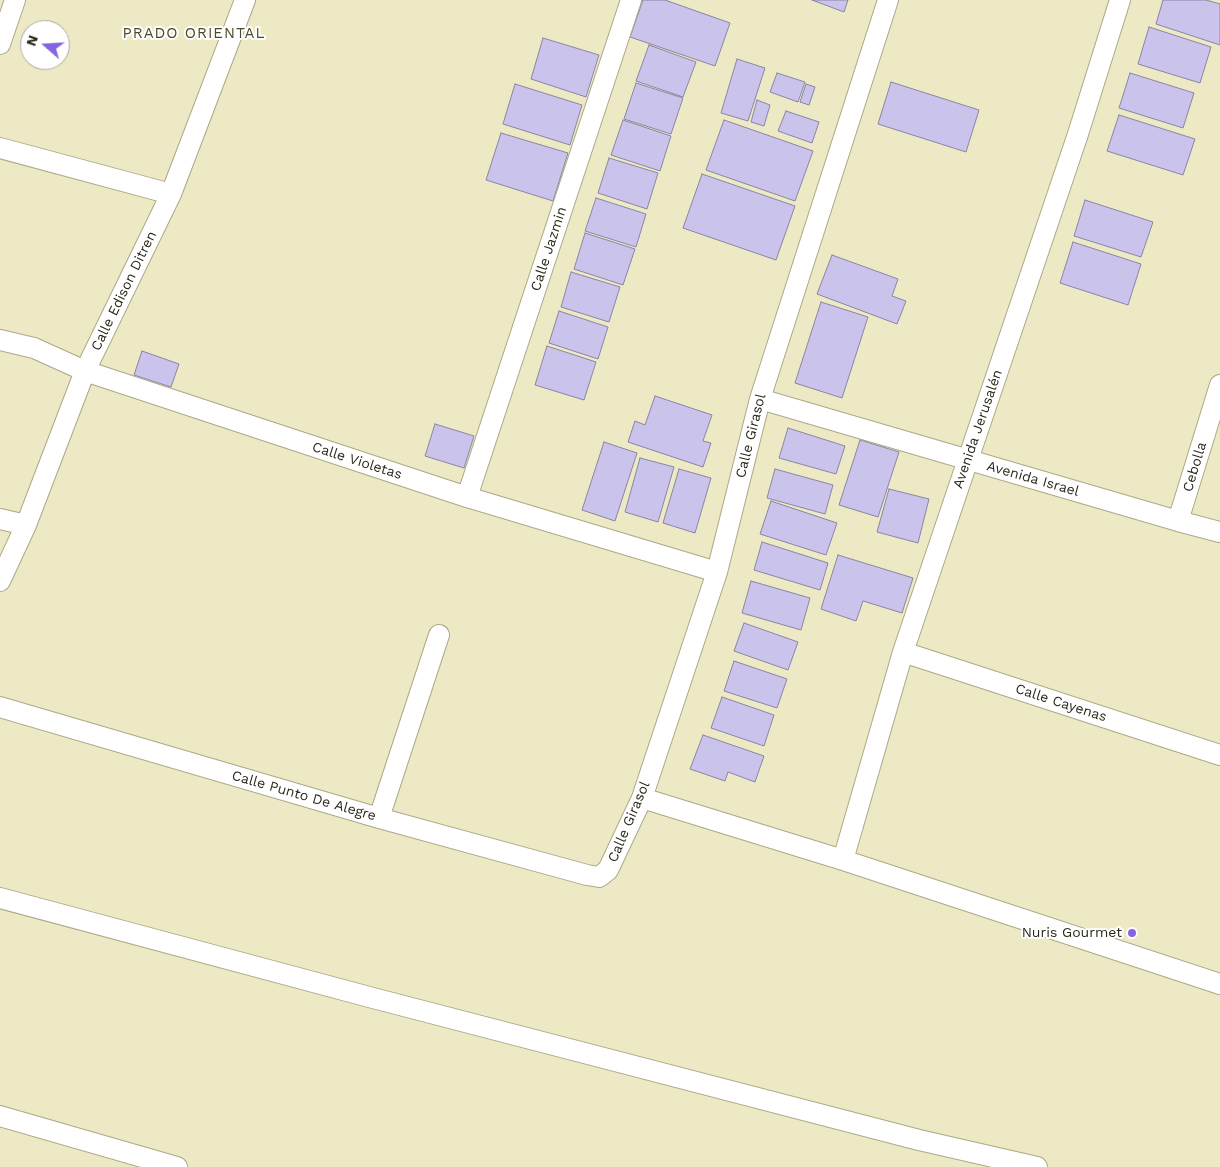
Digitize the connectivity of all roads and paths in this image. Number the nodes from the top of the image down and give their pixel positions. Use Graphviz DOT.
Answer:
graph roads {
  1 [pos="16,0"];
  2 [pos="245,0"];
  3 [pos="630,0"];
  4 [pos="888,0"];
  5 [pos="1120,0"];
  6 [pos="0,44"];
  7 [pos="0,148"];
  8 [pos="170,194"];
  9 [pos="0,340"];
  10 [pos="86,372"];
  11 [pos="1220,385"];
  12 [pos="760,399"];
  13 [pos="967,460"];
  14 [pos="467,497"];
  15 [pos="0,519"];
  16 [pos="1178,521"];
  17 [pos="26,525"];
  18 [pos="1220,532"];
  19 [pos="717,572"];
  20 [pos="0,581"];
  21 [pos="440,635"];
  22 [pos="903,652"];
  23 [pos="0,706"];
  24 [pos="1220,755"];
  25 [pos="642,798"];
  26 [pos="379,818"];
  27 [pos="843,860"];
  28 [pos="608,870"];
  29 [pos="0,898"];
  30 [pos="1220,984"];
  31 [pos="0,1116"];
  32 [pos="178,1167"];
  33 [pos="1037,1167"];
  1 -- 6 [label="street"];
  2 -- 8 [label="street, Calle Edison Ditren"];
  3 -- 14 [label="street, Calle Jazmin"];
  4 -- 12 [label="street, Calle Girasol"];
  5 -- 13 [label="street, Avenida Jerusalén"];
  7 -- 8 [label="street"];
  8 -- 10 [label="street, Calle Edison Ditren"];
  9 -- 10 [label="street, Calle Violetas"];
  10 -- 14 [label="street, Calle Violetas"];
  10 -- 17 [label="street, Calle Edison Ditren"];
  11 -- 16 [label="street, Cebolla"];
  12 -- 13 [label="street, Avenida Israel"];
  12 -- 19 [label="street, Calle Girasol"];
  13 -- 16 [label="street, Avenida Israel"];
  13 -- 22 [label="street, Avenida Jerusalén"];
  14 -- 19 [label="street, Calle Violetas"];
  15 -- 17 [label="street"];
  16 -- 18 [label="street, Avenida Israel"];
  17 -- 20 [label="street, Calle Edison Ditren"];
  19 -- 25 [label="street, Calle Girasol"];
  21 -- 26 [label="street"];
  22 -- 24 [label="street, Calle Cayenas"];
  22 -- 27 [label="street, Avenida Jerusalén"];
  23 -- 26 [label="street, Calle Punto De Alegre"];
  25 -- 27 [label="street"];
  25 -- 28 [label="street, Calle Girasol"];
  26 -- 28 [label="street, Calle Punto De Alegre"];
  27 -- 30 [label="street"];
  29 -- 33 [label="street"];
  31 -- 32 [label="street"];
}
